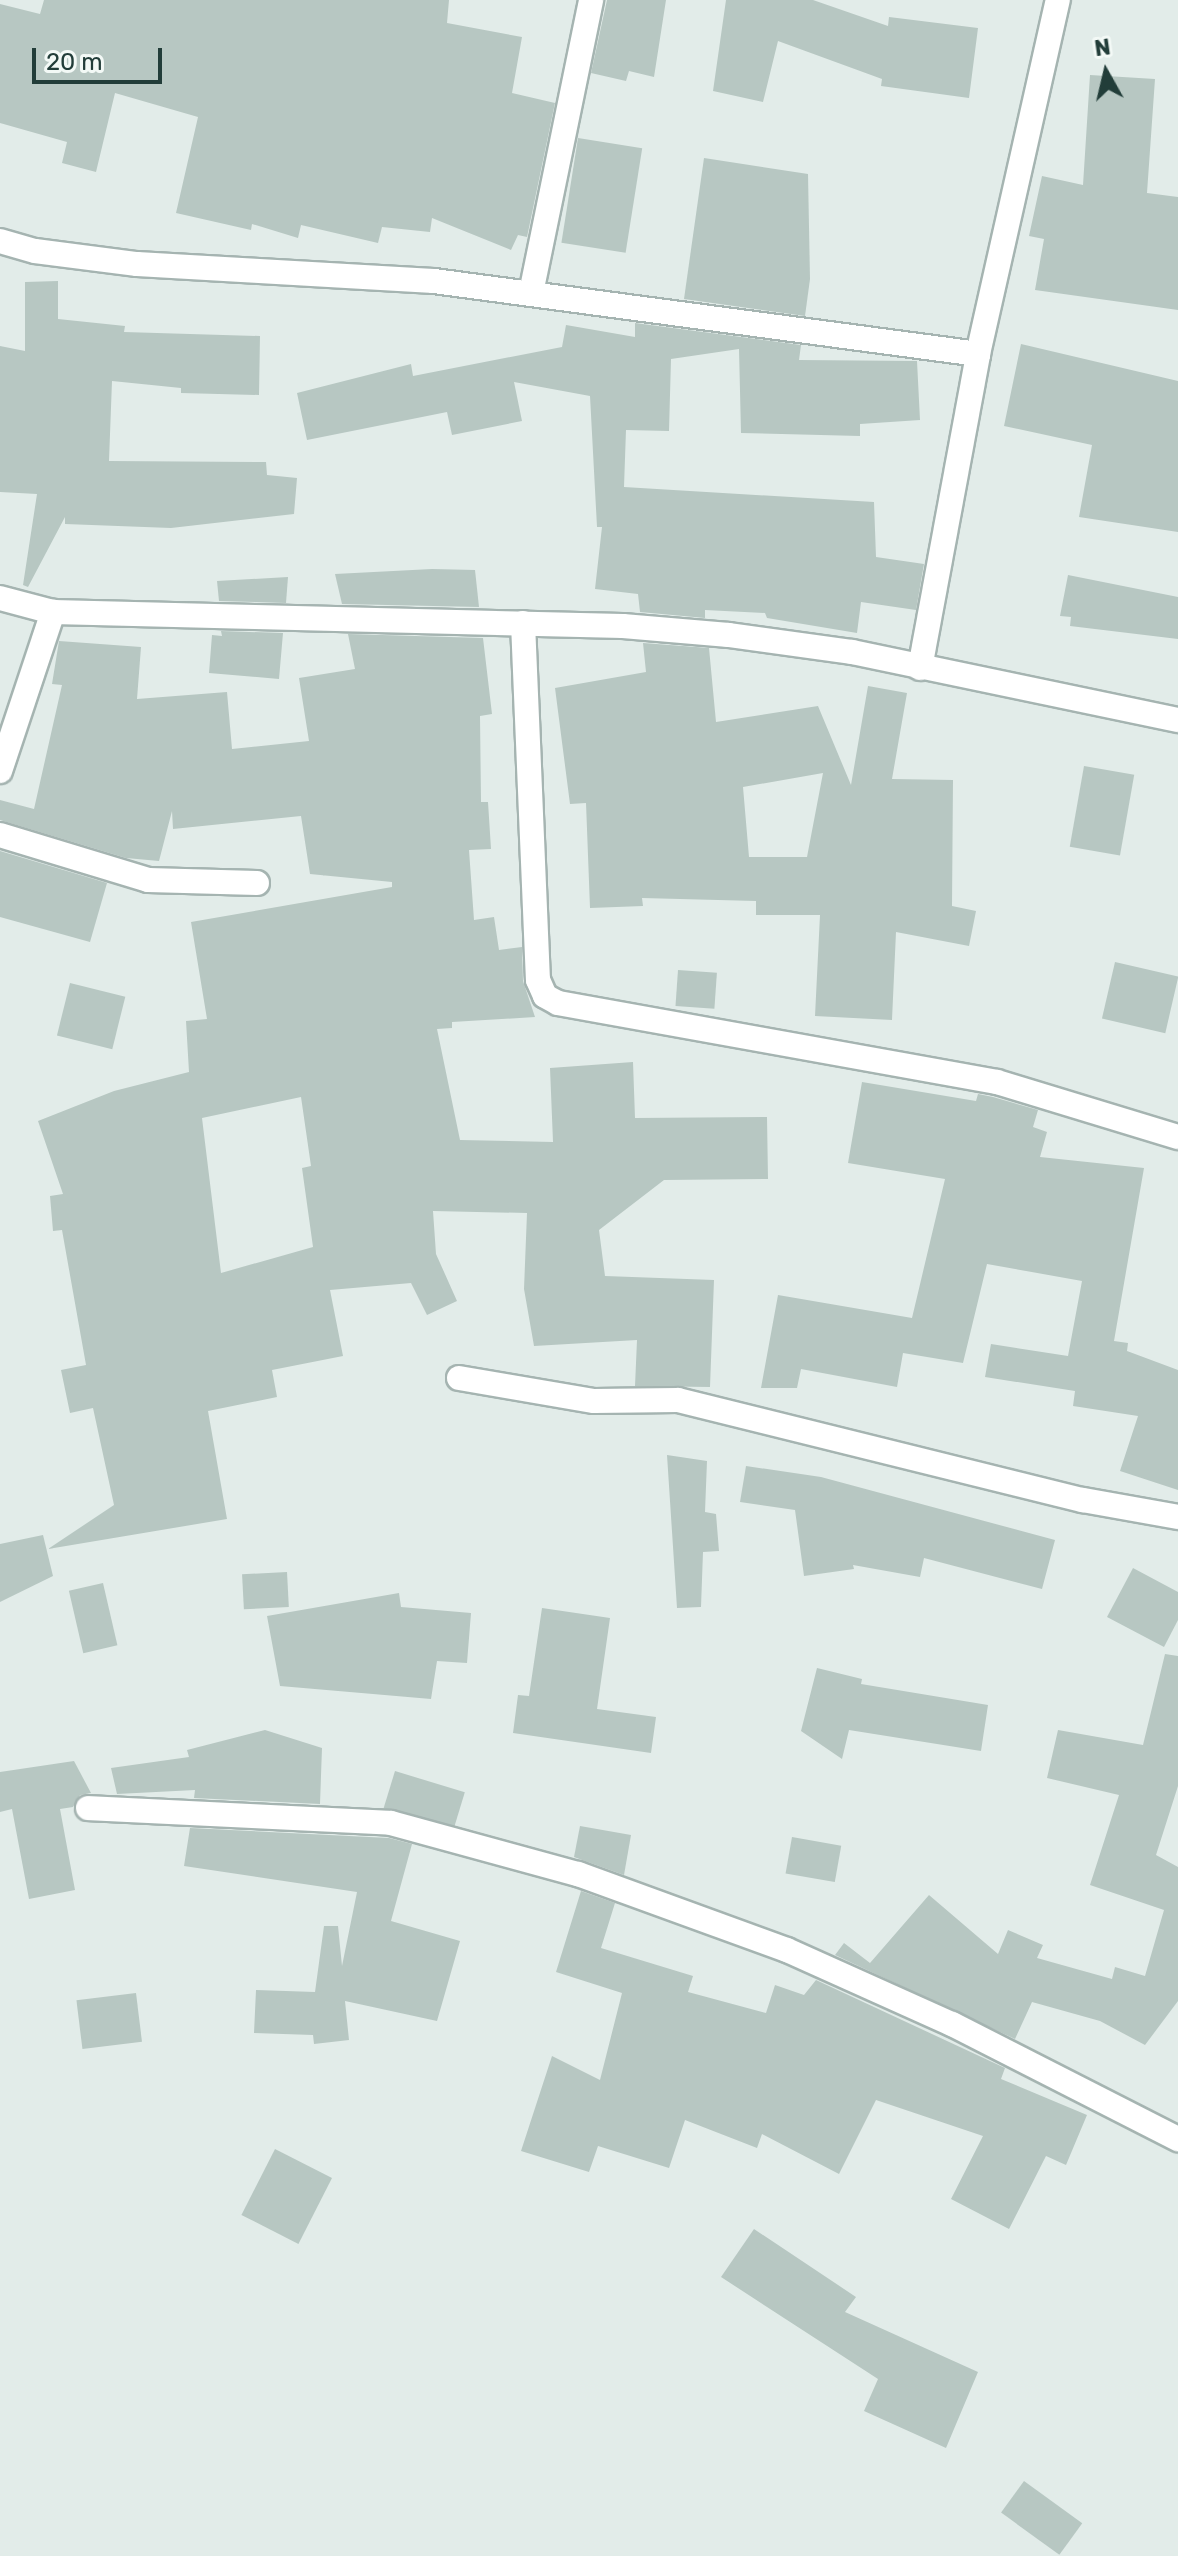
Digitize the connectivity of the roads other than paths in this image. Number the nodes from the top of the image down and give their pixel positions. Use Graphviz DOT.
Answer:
graph roads {
  1 [pos="591,0"];
  2 [pos="1058,0"];
  3 [pos="0,241"];
  4 [pos="531,293"];
  5 [pos="978,354"];
  6 [pos="0,598"];
  7 [pos="53,612"];
  8 [pos="523,623"];
  9 [pos="920,668"];
  10 [pos="1178,720"];
  11 [pos="0,771"];
  12 [pos="0,835"];
  13 [pos="257,883"];
  14 [pos="1178,1137"];
  15 [pos="459,1378"];
  16 [pos="1178,1517"];
  17 [pos="88,1808"];
  18 [pos="1178,2139"];
  1 -- 4 [label="street"];
  2 -- 5 [label="street"];
  3 -- 4 [label="street"];
  4 -- 5 [label="street"];
  5 -- 9 [label="street"];
  6 -- 7 [label="street"];
  7 -- 8 [label="street"];
  7 -- 11 [label="street"];
  8 -- 9 [label="street"];
  8 -- 14 [label="street"];
  9 -- 10 [label="street"];
  12 -- 13 [label="street"];
  15 -- 16 [label="street"];
  17 -- 18 [label="street"];
}
